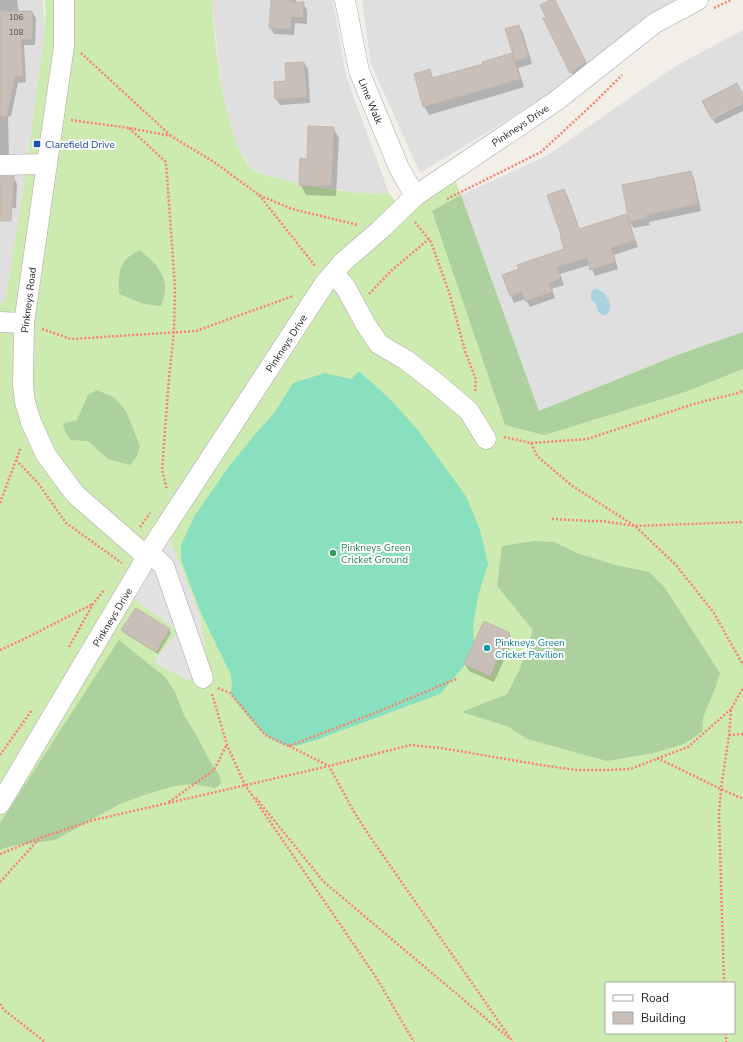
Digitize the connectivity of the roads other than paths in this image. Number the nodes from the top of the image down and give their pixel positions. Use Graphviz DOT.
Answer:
graph roads {
  1 [pos="64,0"];
  2 [pos="345,0"];
  3 [pos="698,0"];
  4 [pos="46,164"];
  5 [pos="0,165"];
  6 [pos="415,196"];
  7 [pos="325,270"];
  8 [pos="0,322"];
  9 [pos="24,323"];
  10 [pos="494,437"];
  11 [pos="148,554"];
  12 [pos="203,678"];
  13 [pos="0,804"];
  1 -- 4 [label="street, Pinkneys Road"];
  2 -- 6 [label="street, Lime Walk"];
  3 -- 6 [label="street, Pinkneys Drive"];
  4 -- 5 [label="street"];
  4 -- 9 [label="street, Pinkneys Road"];
  6 -- 7 [label="street, Pinkneys Drive"];
  7 -- 10 [label="street"];
  7 -- 11 [label="street, Pinkneys Drive"];
  8 -- 9 [label="street"];
  9 -- 11 [label="street, Pinkneys Road"];
  11 -- 12 [label="street, Pinkneys Road"];
  11 -- 13 [label="street, Pinkneys Drive"];
}
